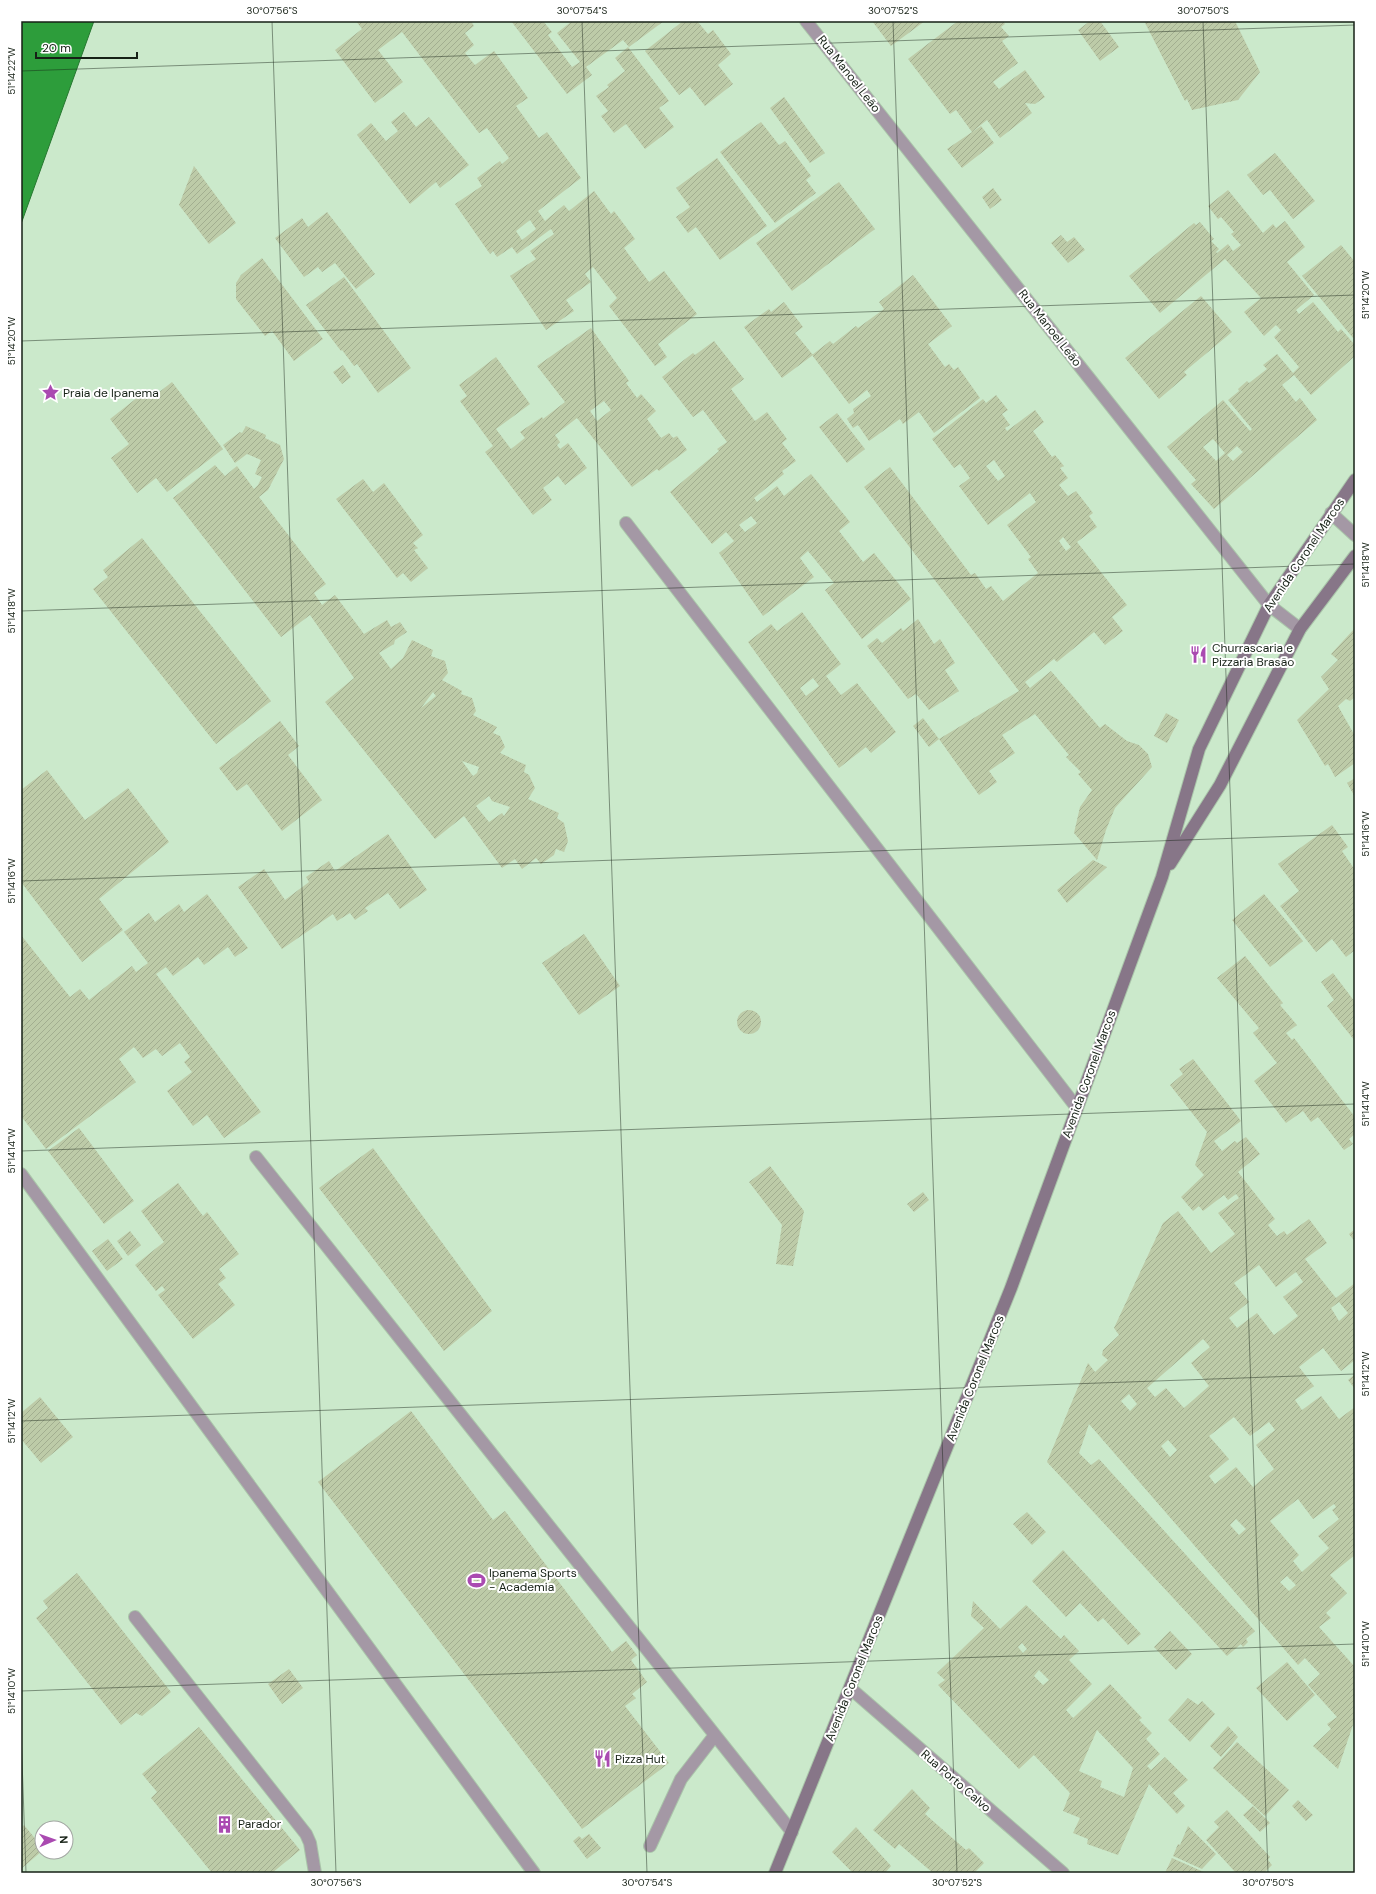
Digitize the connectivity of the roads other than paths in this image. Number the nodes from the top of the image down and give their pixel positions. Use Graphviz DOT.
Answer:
graph roads {
  1 [pos="806,21"];
  2 [pos="1355,480"];
  3 [pos="1331,513"];
  4 [pos="626,523"];
  5 [pos="1355,535"];
  6 [pos="1355,556"];
  7 [pos="1269,605"];
  8 [pos="1300,629"];
  9 [pos="1162,877"];
  10 [pos="1077,1108"];
  11 [pos="256,1157"];
  12 [pos="21,1174"];
  13 [pos="135,1617"];
  14 [pos="850,1688"];
  15 [pos="715,1735"];
  16 [pos="792,1832"];
  17 [pos="650,1846"];
  18 [pos="314,1873"];
  19 [pos="534,1873"];
  20 [pos="775,1873"];
  21 [pos="1063,1873"];
  1 -- 7 [label="street, Rua Manoel Leão"];
  2 -- 3 [label="main road, Avenida Coronel Marcos"];
  3 -- 5 [label="street"];
  3 -- 7 [label="main road, Avenida Coronel Marcos"];
  4 -- 10 [label="street"];
  6 -- 8 [label="main road, Avenida Coronel Marcos"];
  7 -- 8 [label="street, Rua Manoel Leão"];
  7 -- 9 [label="main road, Avenida Coronel Marcos"];
  8 -- 9 [label="main road, Avenida Coronel Marcos"];
  9 -- 10 [label="main road, Avenida Coronel Marcos"];
  10 -- 14 [label="main road, Avenida Coronel Marcos"];
  11 -- 15 [label="street"];
  12 -- 19 [label="street"];
  13 -- 18 [label="street"];
  14 -- 16 [label="main road, Avenida Coronel Marcos"];
  14 -- 21 [label="street, Rua Porto Calvo"];
  15 -- 16 [label="street"];
  15 -- 17 [label="street"];
  16 -- 20 [label="main road, Avenida Coronel Marcos"];
}
